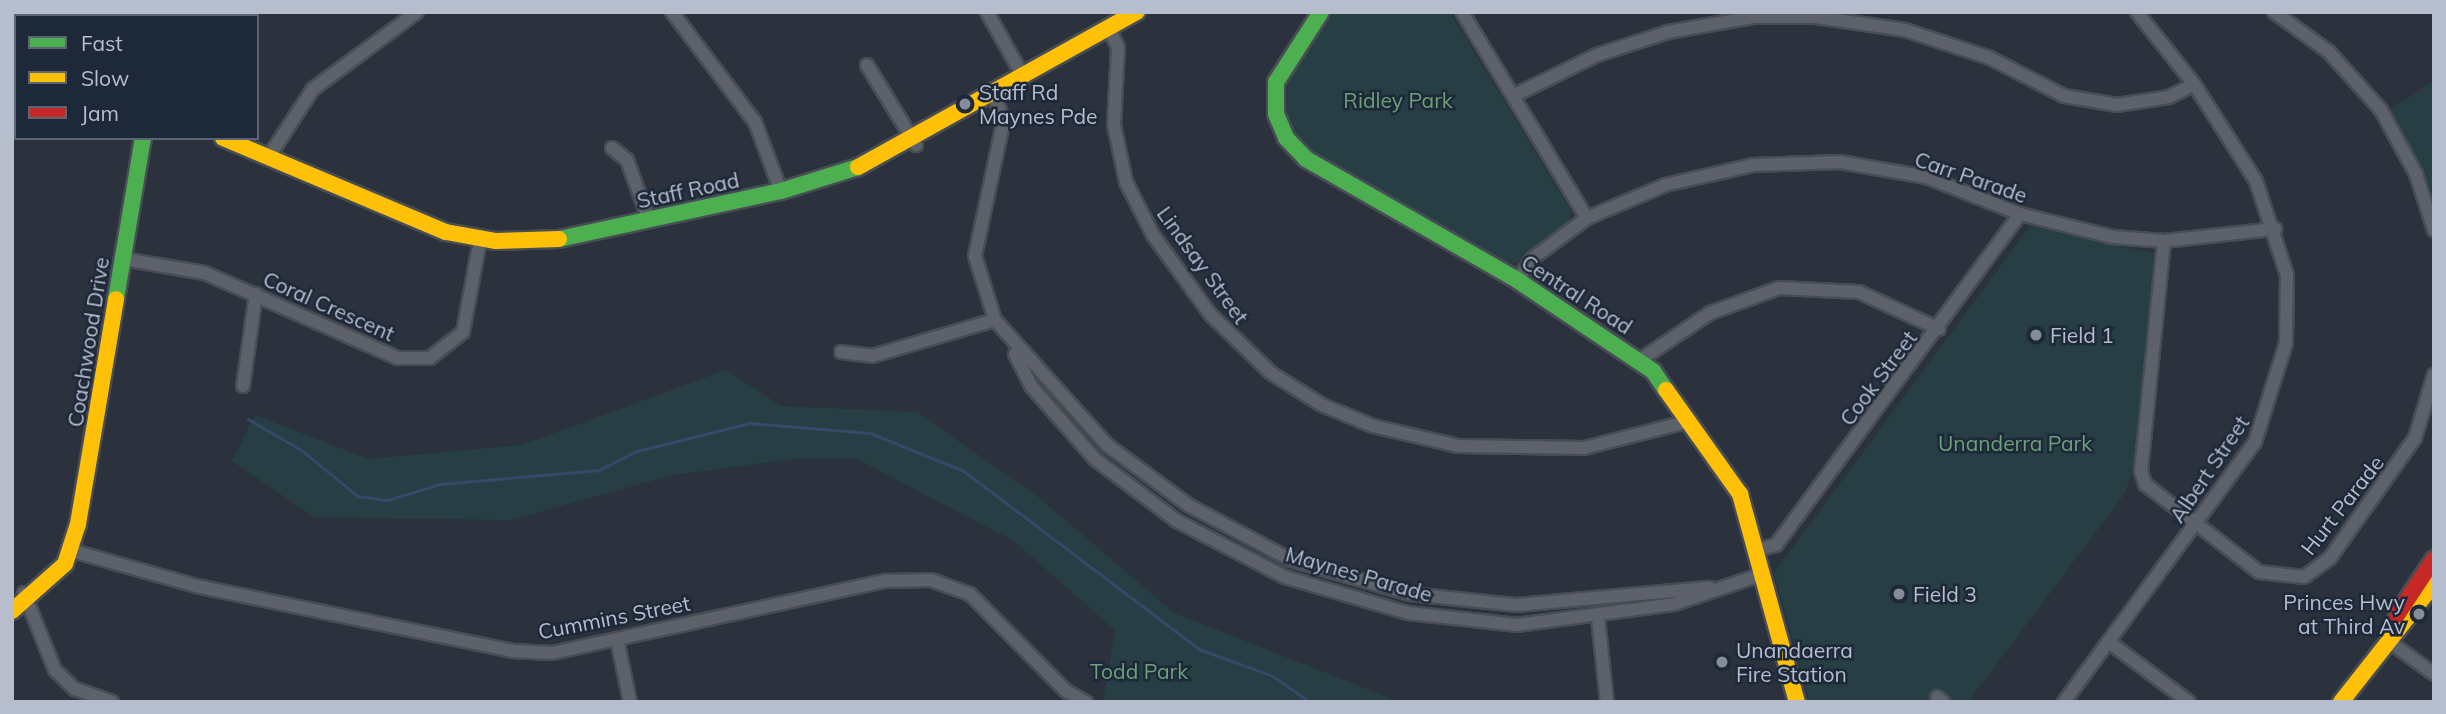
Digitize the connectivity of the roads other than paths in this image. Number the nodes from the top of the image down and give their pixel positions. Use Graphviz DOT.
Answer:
graph roads {
  1 [pos="417,12"];
  2 [pos="672,12"];
  3 [pos="987,12"];
  4 [pos="1137,12"];
  5 [pos="1321,12"];
  6 [pos="1462,12"];
  7 [pos="2138,12"];
  8 [pos="2274,12"];
  9 [pos="1108,26"];
  10 [pos="867,65"];
  11 [pos="1024,78"];
  12 [pos="2194,84"];
  13 [pos="1513,96"];
  14 [pos="994,97"];
  15 [pos="143,140"];
  16 [pos="228,140"];
  17 [pos="916,145"];
  18 [pos="612,148"];
  19 [pos="268,158"];
  20 [pos="781,191"];
  21 [pos="2020,214"];
  22 [pos="1587,218"];
  23 [pos="649,220"];
  24 [pos="2275,229"];
  25 [pos="2434,230"];
  26 [pos="480,240"];
  27 [pos="2164,241"];
  28 [pos="123,259"];
  29 [pos="1517,280"];
  30 [pos="256,294"];
  31 [pos="995,320"];
  32 [pos="1939,329"];
  33 [pos="1005,335"];
  34 [pos="841,352"];
  35 [pos="1640,360"];
  36 [pos="2434,375"];
  37 [pos="243,386"];
  38 [pos="1689,421"];
  39 [pos="2196,524"];
  40 [pos="69,550"];
  41 [pos="1756,550"];
  42 [pos="2434,559"];
  43 [pos="1763,574"];
  44 [pos="2434,584"];
  45 [pos="1709,588"];
  46 [pos="21,597"];
  47 [pos="12,611"];
  48 [pos="1598,618"];
  49 [pos="2388,637"];
  50 [pos="617,639"];
  51 [pos="2109,642"];
  52 [pos="2434,674"];
  53 [pos="112,702"];
  54 [pos="630,702"];
  55 [pos="1086,702"];
  56 [pos="1607,702"];
  57 [pos="1797,702"];
  58 [pos="2064,702"];
  59 [pos="2189,702"];
  60 [pos="2341,702"];
  1 -- 19 [label="street"];
  2 -- 20 [label="street"];
  3 -- 11 [label="street"];
  4 -- 9 [label="street, Staff Road"];
  5 -- 29 [label="street, Central Road"];
  6 -- 13 [label="street"];
  7 -- 12 [label="street, Albert Street"];
  8 -- 25 [label="street"];
  9 -- 11 [label="street, Staff Road"];
  9 -- 38 [label="street, Lindsay Street"];
  10 -- 17 [label="street"];
  11 -- 14 [label="street, Staff Road"];
  12 -- 13 [label="street"];
  12 -- 24 [label="street, Albert Street"];
  13 -- 22 [label="street"];
  14 -- 17 [label="street, Staff Road"];
  14 -- 31 [label="street, Maynes Parade"];
  15 -- 28 [label="street, Coachwood Drive"];
  16 -- 19 [label="street, Staff Road"];
  17 -- 20 [label="street, Staff Road"];
  18 -- 23 [label="street"];
  19 -- 26 [label="street, Staff Road"];
  20 -- 23 [label="street, Staff Road"];
  21 -- 22 [label="street, Carr Parade"];
  21 -- 27 [label="street, Carr Parade"];
  21 -- 32 [label="street, Cook Street"];
  22 -- 29 [label="street, Carr Parade"];
  23 -- 26 [label="street, Staff Road"];
  24 -- 27 [label="street, Carr Parade"];
  24 -- 39 [label="street, Albert Street"];
  26 -- 30 [label="street, Coral Crescent"];
  27 -- 39 [label="street, Hurt Parade"];
  28 -- 30 [label="street, Coral Crescent"];
  28 -- 40 [label="street, Coachwood Drive"];
  29 -- 35 [label="street, Central Road"];
  30 -- 37 [label="street"];
  31 -- 33 [label="street, Maynes Parade"];
  31 -- 34 [label="street"];
  32 -- 35 [label="street"];
  32 -- 41 [label="street, Cook Street"];
  33 -- 45 [label="street, Maynes Parade"];
  33 -- 48 [label="street, Maynes Parade"];
  35 -- 38 [label="street, Central Road"];
  36 -- 39 [label="street, Hurt Parade"];
  38 -- 41 [label="street, Central Road"];
  39 -- 51 [label="street, Albert Street"];
  40 -- 46 [label="street, Coachwood Drive"];
  40 -- 50 [label="street, Cummins Street"];
  41 -- 43 [label="street, Central Road"];
  42 -- 49 [label="street"];
  43 -- 45 [label="street, Maynes Parade"];
  43 -- 57 [label="street, Central Road"];
  44 -- 49 [label="street"];
  45 -- 48 [label="street, Maynes Parade"];
  46 -- 47 [label="street, Coachwood Drive"];
  46 -- 53 [label="street"];
  48 -- 56 [label="street"];
  49 -- 52 [label="street"];
  49 -- 60 [label="street"];
  50 -- 54 [label="street"];
  50 -- 55 [label="street, Cummins Street"];
  51 -- 58 [label="street, Albert Street"];
  51 -- 59 [label="street"];
}
